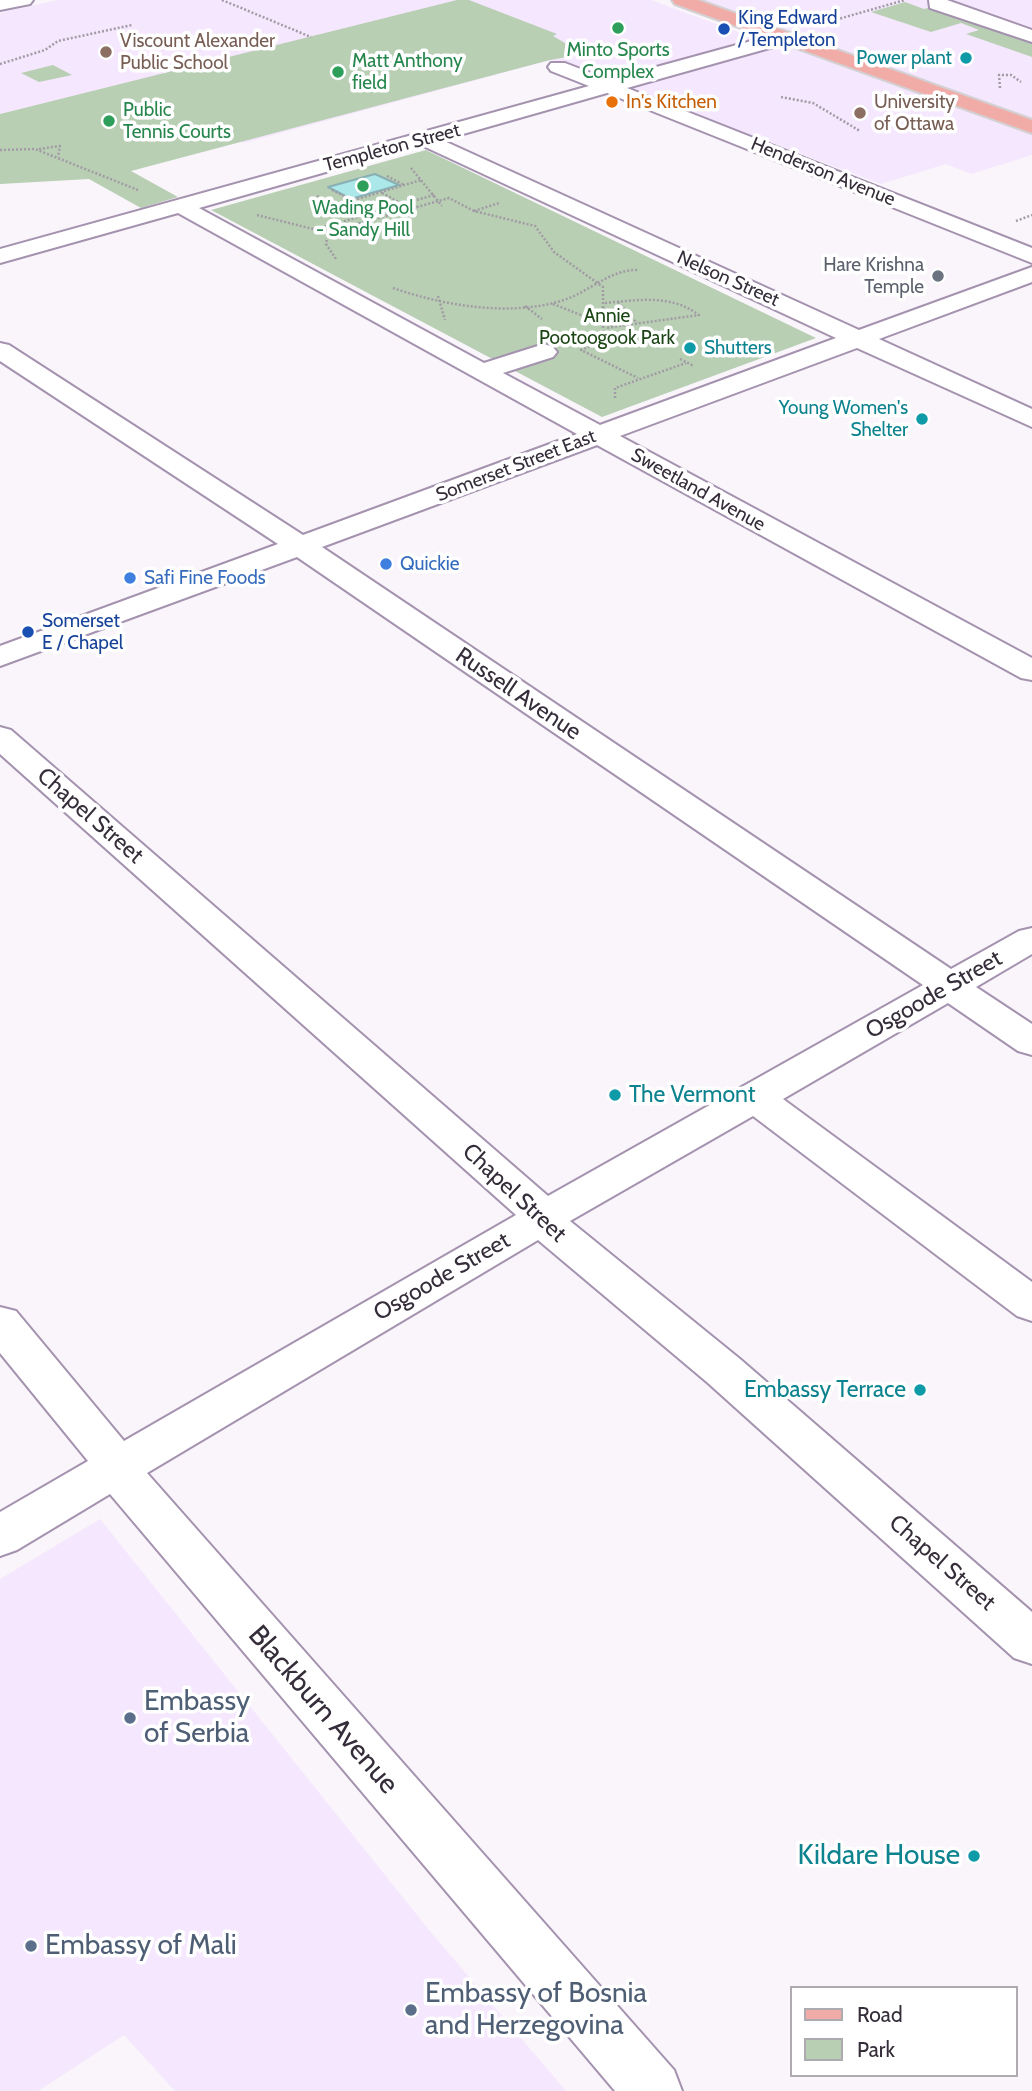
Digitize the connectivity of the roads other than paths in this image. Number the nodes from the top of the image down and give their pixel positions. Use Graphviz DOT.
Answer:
graph roads {
  1 [pos="24,0"];
  2 [pos="681,0"];
  3 [pos="938,0"];
  4 [pos="0,5"];
  5 [pos="1032,36"];
  6 [pos="784,38"];
  7 [pos="558,67"];
  8 [pos="615,88"];
  9 [pos="1032,127"];
  10 [pos="424,139"];
  11 [pos="182,206"];
  12 [pos="0,256"];
  13 [pos="1032,256"];
  14 [pos="1032,274"];
  15 [pos="857,338"];
  16 [pos="0,350"];
  17 [pos="544,352"];
  18 [pos="483,371"];
  19 [pos="1032,419"];
  20 [pos="600,436"];
  21 [pos="300,547"];
  22 [pos="0,657"];
  23 [pos="1032,671"];
  24 [pos="0,737"];
  25 [pos="1032,939"];
  26 [pos="950,986"];
  27 [pos="1032,1042"];
  28 [pos="754,1097"];
  29 [pos="543,1217"];
  30 [pos="1032,1305"];
  31 [pos="0,1323"];
  32 [pos="118,1469"];
  33 [pos="0,1536"];
  34 [pos="1032,1643"];
  35 [pos="653,2091"];
  1 -- 4 [label="street"];
  2 -- 6 [label="main road"];
  3 -- 5 [label="street"];
  6 -- 8 [label="street, Templeton Street"];
  6 -- 9 [label="main road"];
  7 -- 8 [label="street, Henderson Avenue"];
  8 -- 10 [label="street, Templeton Street"];
  8 -- 13 [label="street, Henderson Avenue"];
  10 -- 11 [label="street, Templeton Street"];
  10 -- 15 [label="street, Nelson Street"];
  11 -- 12 [label="street, Templeton Street"];
  11 -- 18 [label="street, Sweetland Avenue"];
  14 -- 15 [label="street, Somerset Street East"];
  15 -- 19 [label="street, Nelson Street"];
  15 -- 20 [label="street, Somerset Street East"];
  16 -- 21 [label="street, Russell Avenue"];
  17 -- 18 [label="street"];
  18 -- 20 [label="street, Sweetland Avenue"];
  20 -- 21 [label="street, Somerset Street East"];
  20 -- 23 [label="street, Sweetland Avenue"];
  21 -- 22 [label="street, Somerset Street East"];
  21 -- 26 [label="street, Russell Avenue"];
  24 -- 29 [label="street, Chapel Street"];
  25 -- 26 [label="street, Osgoode Street"];
  26 -- 27 [label="street, Russell Avenue"];
  26 -- 28 [label="street, Osgoode Street"];
  28 -- 29 [label="street, Osgoode Street"];
  28 -- 30 [label="street"];
  29 -- 32 [label="street, Osgoode Street"];
  29 -- 34 [label="street, Chapel Street"];
  31 -- 32 [label="street, Blackburn Avenue"];
  32 -- 33 [label="street, Osgoode Street"];
  32 -- 35 [label="street, Blackburn Avenue"];
}
